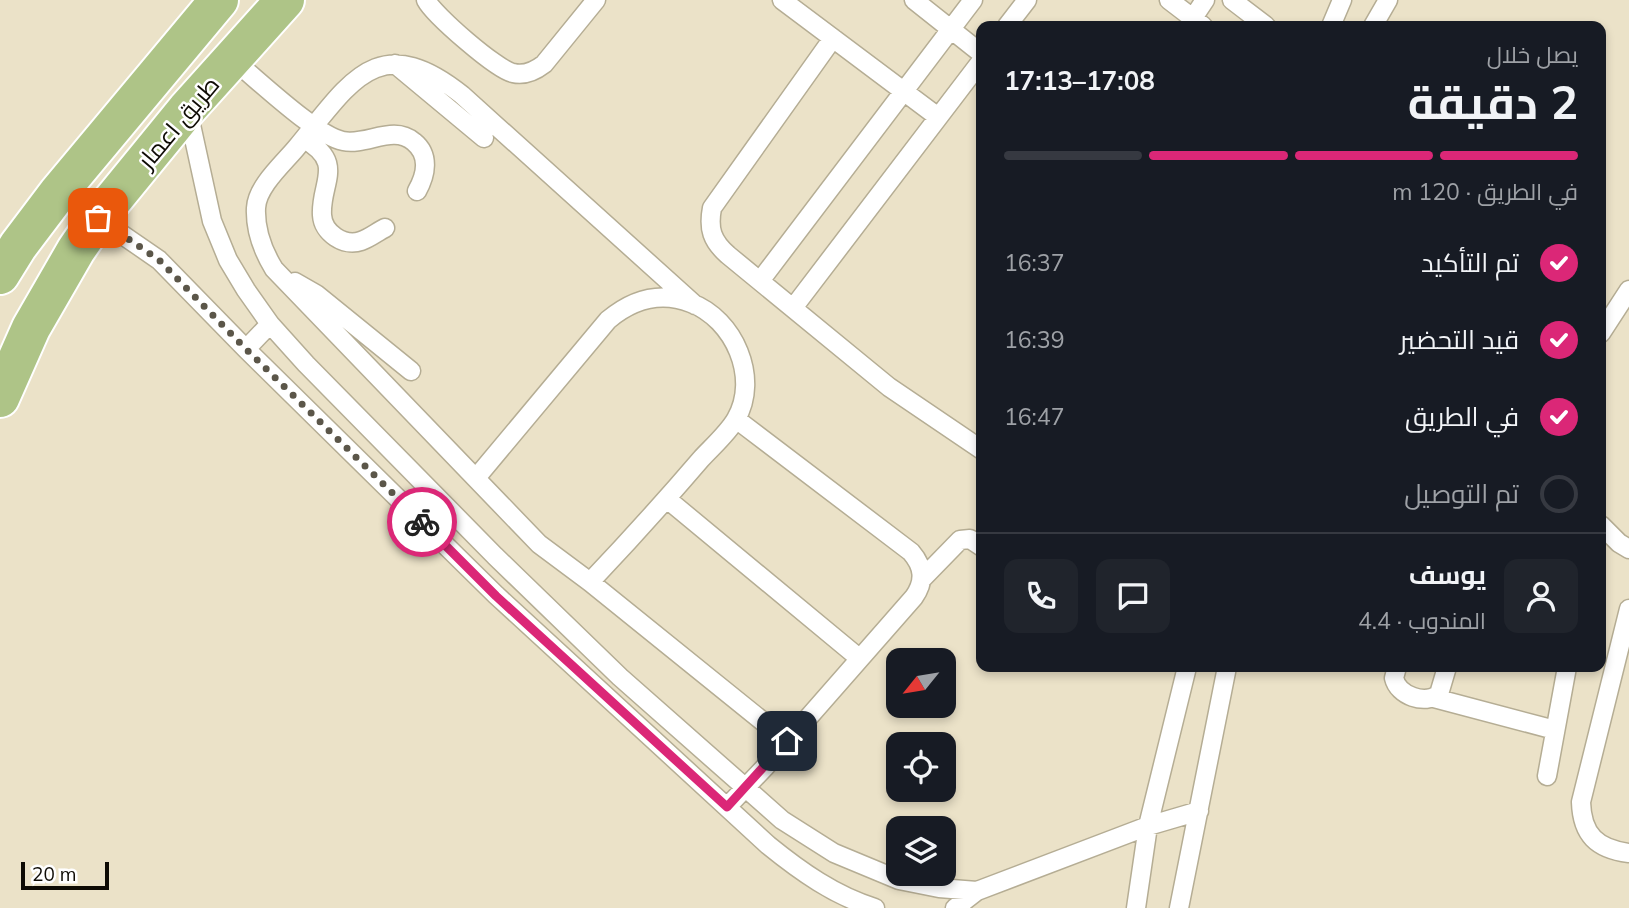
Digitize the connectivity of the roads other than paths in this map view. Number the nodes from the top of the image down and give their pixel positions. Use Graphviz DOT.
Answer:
graph roads {
  1 [pos="219,0"];
  2 [pos="285,0"];
  3 [pos="426,0"];
  4 [pos="596,0"];
  5 [pos="782,0"];
  6 [pos="914,0"];
  7 [pos="973,0"];
  8 [pos="1027,0"];
  9 [pos="1169,0"];
  10 [pos="1205,0"];
  11 [pos="1231,0"];
  12 [pos="1342,0"];
  13 [pos="1388,0"];
  14 [pos="1011,21"];
  15 [pos="1197,21"];
  16 [pos="1198,21"];
  17 [pos="1259,21"];
  18 [pos="1333,21"];
  19 [pos="1376,21"];
  20 [pos="950,29"];
  21 [pos="834,38"];
  22 [pos="976,49"];
  23 [pos="232,59"];
  24 [pos="394,64"];
  25 [pos="976,68"];
  26 [pos="905,91"];
  27 [pos="187,109"];
  28 [pos="938,117"];
  29 [pos="309,133"];
  30 [pos="484,138"];
  31 [pos="417,191"];
  32 [pos="98,218"];
  33 [pos="385,228"];
  34 [pos="0,275"];
  35 [pos="282,277"];
  36 [pos="760,281"];
  37 [pos="1629,290"];
  38 [pos="695,305"];
  39 [pos="793,308"];
  40 [pos="270,324"];
  41 [pos="1606,325"];
  42 [pos="246,349"];
  43 [pos="411,371"];
  44 [pos="0,398"];
  45 [pos="736,419"];
  46 [pos="976,446"];
  47 [pos="476,478"];
  48 [pos="667,499"];
  49 [pos="1606,530"];
  50 [pos="1606,540"];
  51 [pos="976,543"];
  52 [pos="1624,546"];
  53 [pos="495,556"];
  54 [pos="475,575"];
  55 [pos="922,579"];
  56 [pos="590,582"];
  57 [pos="1629,609"];
  58 [pos="859,658"];
  59 [pos="1185,672"];
  60 [pos="1226,672"];
  61 [pos="1396,672"];
  62 [pos="1446,672"];
  63 [pos="1566,672"];
  64 [pos="1434,698"];
  65 [pos="1555,730"];
  66 [pos="787,741"];
  67 [pos="1547,776"];
  68 [pos="745,788"];
  69 [pos="727,807"];
  70 [pos="1199,811"];
  71 [pos="1148,826"];
  72 [pos="1629,853"];
  73 [pos="977,891"];
  74 [pos="875,908"];
  75 [pos="955,908"];
  76 [pos="1136,908"];
  77 [pos="1179,908"];
  1 -- 34 [label="main road, طريق اعمار"];
  2 -- 23 [label="main road, طريق اعمار"];
  3 -- 4 [label="lane"];
  5 -- 21 [label="lane"];
  6 -- 20 [label="lane"];
  7 -- 20 [label="lane"];
  8 -- 14 [label="lane"];
  9 -- 15 [label="lane"];
  10 -- 16 [label="lane"];
  11 -- 17 [label="lane"];
  12 -- 18 [label="lane"];
  13 -- 19 [label="lane"];
  20 -- 22 [label="lane"];
  20 -- 26 [label="lane"];
  21 -- 26 [label="lane"];
  21 -- 36 [label="lane"];
  23 -- 27 [label="main road, طريق اعمار"];
  23 -- 29 [label="lane"];
  24 -- 29 [label="lane"];
  24 -- 30 [label="lane"];
  24 -- 38 [label="lane"];
  25 -- 28 [label="lane"];
  26 -- 28 [label="lane"];
  26 -- 36 [label="lane"];
  27 -- 32 [label="main road, طريق اعمار"];
  27 -- 40 [label="lane"];
  28 -- 39 [label="lane"];
  29 -- 31 [label="lane"];
  29 -- 33 [label="lane"];
  29 -- 35 [label="lane"];
  32 -- 42 [label="lane"];
  32 -- 44 [label="main road, طريق اعمار"];
  35 -- 43 [label="lane"];
  35 -- 47 [label="lane"];
  36 -- 39 [label="lane"];
  37 -- 41 [label="lane"];
  38 -- 45 [label="lane"];
  38 -- 47 [label="lane"];
  39 -- 46 [label="lane"];
  40 -- 42 [label="lane"];
  40 -- 53 [label="lane"];
  42 -- 54 [label="lane"];
  45 -- 48 [label="lane"];
  45 -- 55 [label="lane"];
  47 -- 56 [label="lane"];
  48 -- 56 [label="lane"];
  48 -- 58 [label="lane"];
  49 -- 52 [label="lane"];
  50 -- 52 [label="lane"];
  51 -- 55 [label="lane"];
  53 -- 54 [label="lane"];
  53 -- 68 [label="lane"];
  54 -- 69 [label="lane"];
  55 -- 58 [label="lane"];
  56 -- 66 [label="lane"];
  57 -- 72 [label="lane"];
  58 -- 66 [label="lane"];
  59 -- 71 [label="lane"];
  60 -- 70 [label="lane"];
  61 -- 64 [label="lane"];
  62 -- 64 [label="lane"];
  63 -- 65 [label="lane"];
  64 -- 65 [label="lane"];
  65 -- 67 [label="lane"];
  66 -- 68 [label="lane"];
  68 -- 69 [label="lane"];
  68 -- 73 [label="lane"];
  69 -- 74 [label="lane"];
  70 -- 71 [label="lane"];
  70 -- 77 [label="lane"];
  71 -- 73 [label="lane"];
  71 -- 76 [label="lane"];
  73 -- 75 [label="lane"];
}
